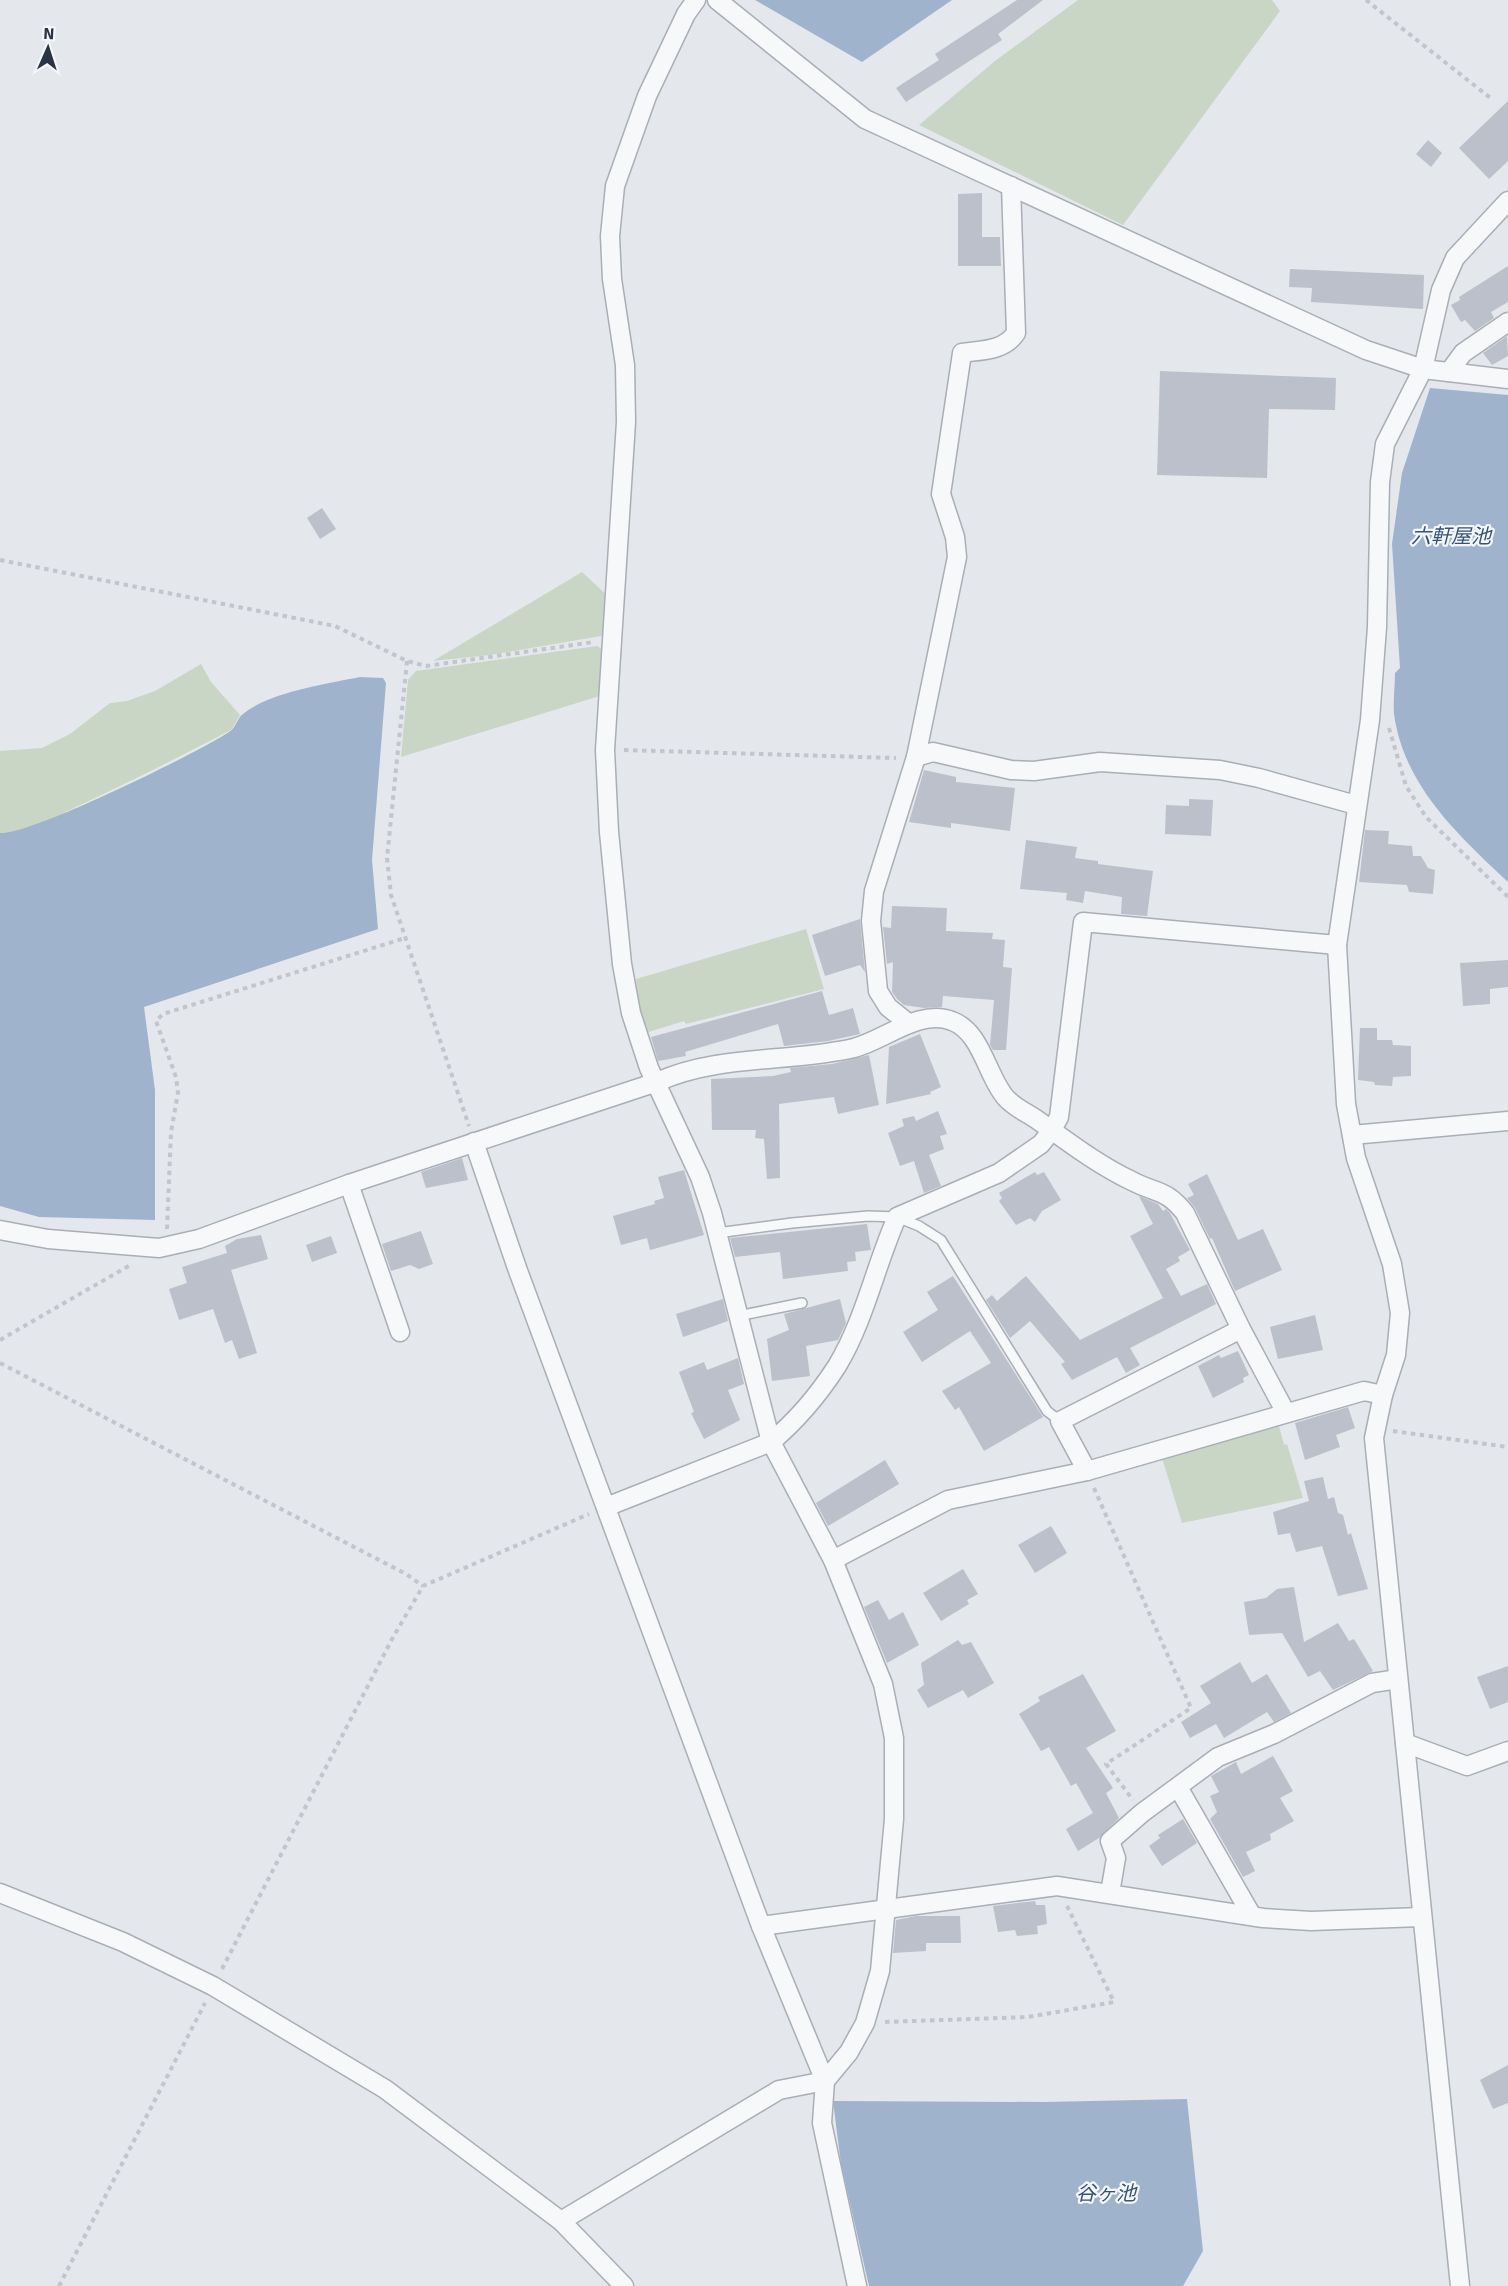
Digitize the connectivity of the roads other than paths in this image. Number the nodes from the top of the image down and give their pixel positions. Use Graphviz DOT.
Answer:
graph roads {
  1 [pos="696,0"];
  2 [pos="717,0"];
  3 [pos="1011,186"];
  4 [pos="1508,201"];
  5 [pos="1508,322"];
  6 [pos="1423,369"];
  7 [pos="1449,372"];
  8 [pos="1508,379"];
  9 [pos="916,757"];
  10 [pos="1356,806"];
  11 [pos="1337,945"];
  12 [pos="908,1023"];
  13 [pos="657,1082"];
  14 [pos="1508,1121"];
  15 [pos="1052,1130"];
  16 [pos="1352,1135"];
  17 [pos="474,1142"];
  18 [pos="349,1184"];
  19 [pos="897,1216"];
  20 [pos="0,1230"];
  21 [pos="717,1233"];
  22 [pos="802,1303"];
  23 [pos="738,1316"];
  24 [pos="1241,1329"];
  25 [pos="400,1332"];
  26 [pos="1383,1395"];
  27 [pos="1286,1413"];
  28 [pos="1060,1421"];
  29 [pos="771,1442"];
  30 [pos="1087,1471"];
  31 [pos="606,1507"];
  32 [pos="833,1560"];
  33 [pos="1398,1679"];
  34 [pos="1405,1743"];
  35 [pos="1506,1755"];
  36 [pos="1178,1787"];
  37 [pos="0,1893"];
  38 [pos="1110,1893"];
  39 [pos="885,1908"];
  40 [pos="1252,1916"];
  41 [pos="1421,1917"];
  42 [pos="761,1926"];
  43 [pos="825,2081"];
  44 [pos="561,2221"];
  45 [pos="624,2286"];
  46 [pos="857,2286"];
  47 [pos="1460,2286"];
  1 -- 13 [label="street"];
  2 -- 3 [label="street"];
  3 -- 6 [label="street"];
  3 -- 9 [label="street"];
  4 -- 6 [label="street"];
  5 -- 7 [label="street"];
  6 -- 7 [label="street"];
  6 -- 10 [label="street"];
  7 -- 8 [label="street"];
  9 -- 10 [label="street"];
  9 -- 12 [label="street"];
  10 -- 11 [label="street"];
  11 -- 15 [label="street"];
  11 -- 16 [label="street"];
  12 -- 13 [label="street"];
  12 -- 15 [label="street"];
  13 -- 17 [label="street"];
  13 -- 21 [label="street"];
  14 -- 16 [label="street"];
  15 -- 19 [label="street"];
  15 -- 24 [label="street"];
  16 -- 26 [label="street"];
  17 -- 18 [label="street"];
  17 -- 31 [label="street"];
  18 -- 20 [label="street"];
  18 -- 25 [label="street"];
  19 -- 21 [label="lane"];
  19 -- 28 [label="lane"];
  19 -- 29 [label="street"];
  21 -- 23 [label="street"];
  22 -- 23 [label="lane"];
  23 -- 29 [label="street"];
  24 -- 27 [label="street"];
  24 -- 28 [label="street"];
  26 -- 27 [label="street"];
  26 -- 33 [label="street"];
  27 -- 30 [label="street"];
  28 -- 30 [label="street"];
  29 -- 31 [label="street"];
  29 -- 32 [label="street"];
  30 -- 32 [label="street"];
  31 -- 42 [label="street"];
  32 -- 39 [label="street"];
  33 -- 34 [label="street"];
  33 -- 36 [label="street"];
  34 -- 35 [label="street"];
  34 -- 41 [label="street"];
  36 -- 38 [label="street"];
  36 -- 40 [label="street"];
  37 -- 44 [label="street"];
  38 -- 39 [label="street"];
  38 -- 40 [label="street"];
  39 -- 42 [label="street"];
  39 -- 43 [label="street"];
  40 -- 41 [label="street"];
  41 -- 47 [label="street"];
  42 -- 43 [label="street"];
  43 -- 44 [label="street"];
  43 -- 46 [label="street"];
  44 -- 45 [label="street"];
}
